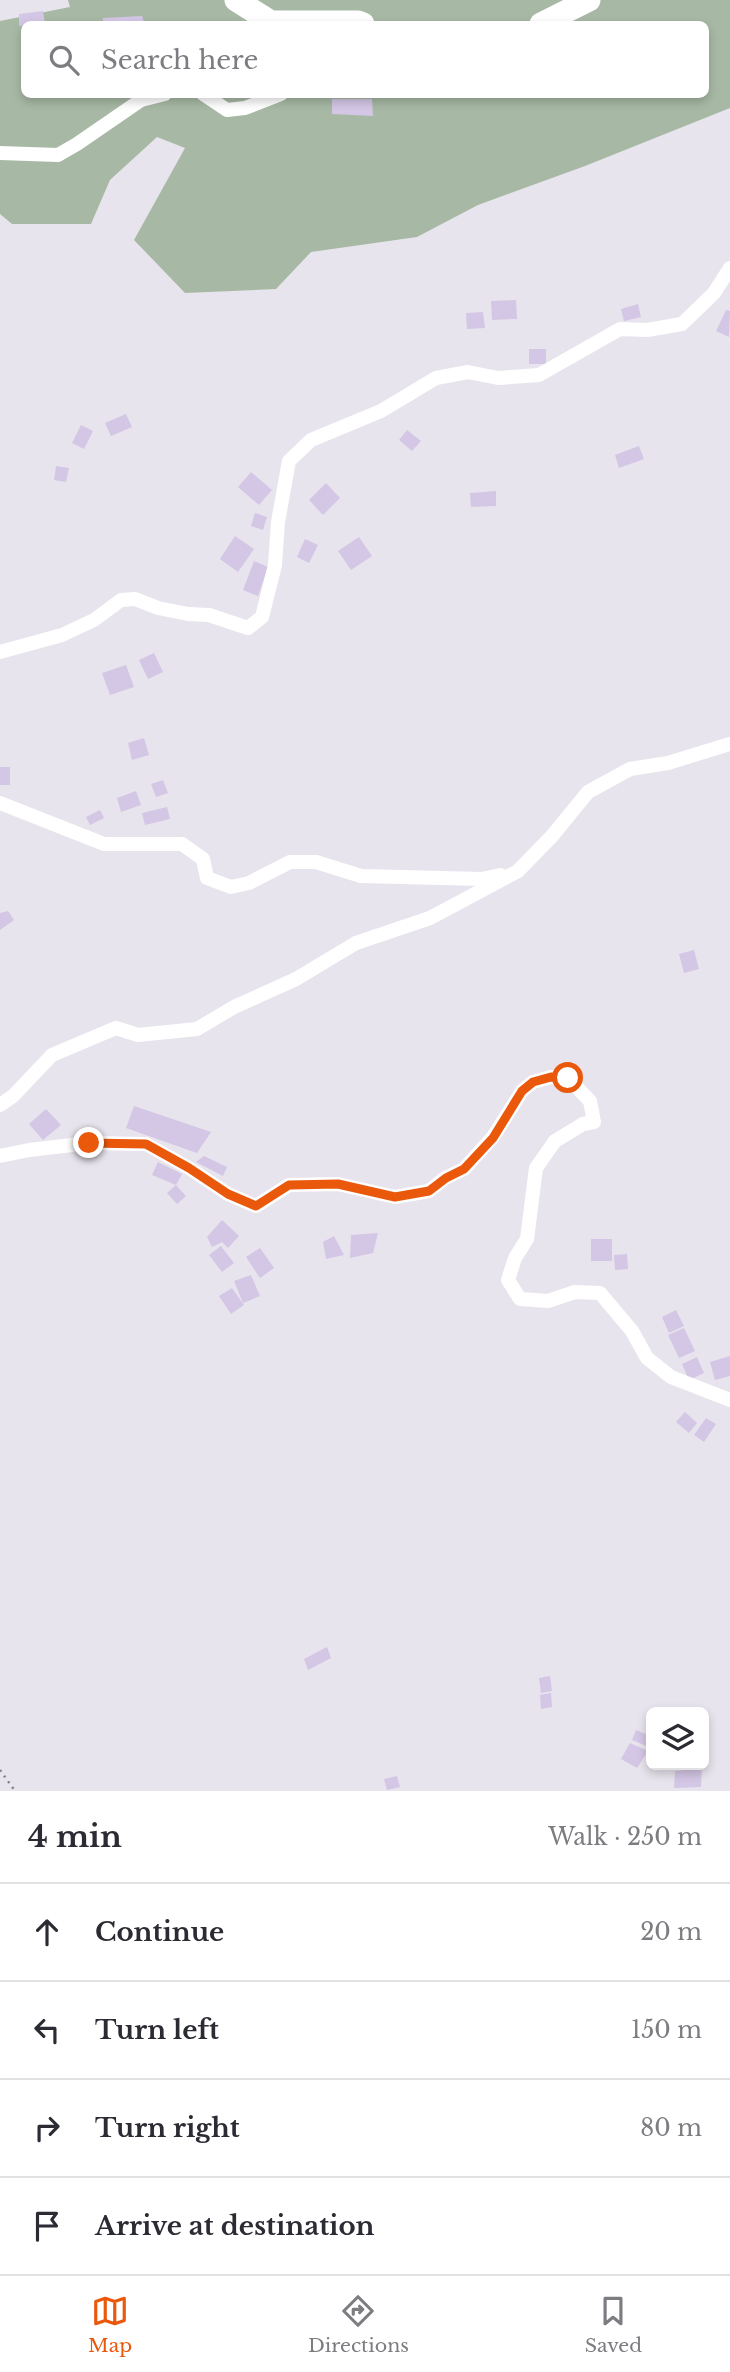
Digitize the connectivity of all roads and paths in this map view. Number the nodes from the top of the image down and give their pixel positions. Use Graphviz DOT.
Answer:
graph roads {
  1 [pos="236,0"];
  2 [pos="589,0"];
  3 [pos="269,21"];
  4 [pos="547,21"];
  5 [pos="149,98"];
  6 [pos="210,98"];
  7 [pos="271,98"];
  8 [pos="0,153"];
  9 [pos="730,268"];
  10 [pos="0,652"];
  11 [pos="730,744"];
  12 [pos="0,803"];
  13 [pos="518,871"];
  14 [pos="0,1105"];
  15 [pos="0,1156"];
  16 [pos="730,1400"];
  17 [pos="0,1770"];
  18 [pos="15,1791"];
  1 -- 3 [label="main road"];
  2 -- 4 [label="main road"];
  5 -- 8 [label="street"];
  6 -- 7 [label="street"];
  9 -- 10 [label="street"];
  11 -- 13 [label="street"];
  12 -- 13 [label="street"];
  13 -- 14 [label="street"];
  15 -- 16 [label="street"];
  17 -- 18 [label="path"];
}
